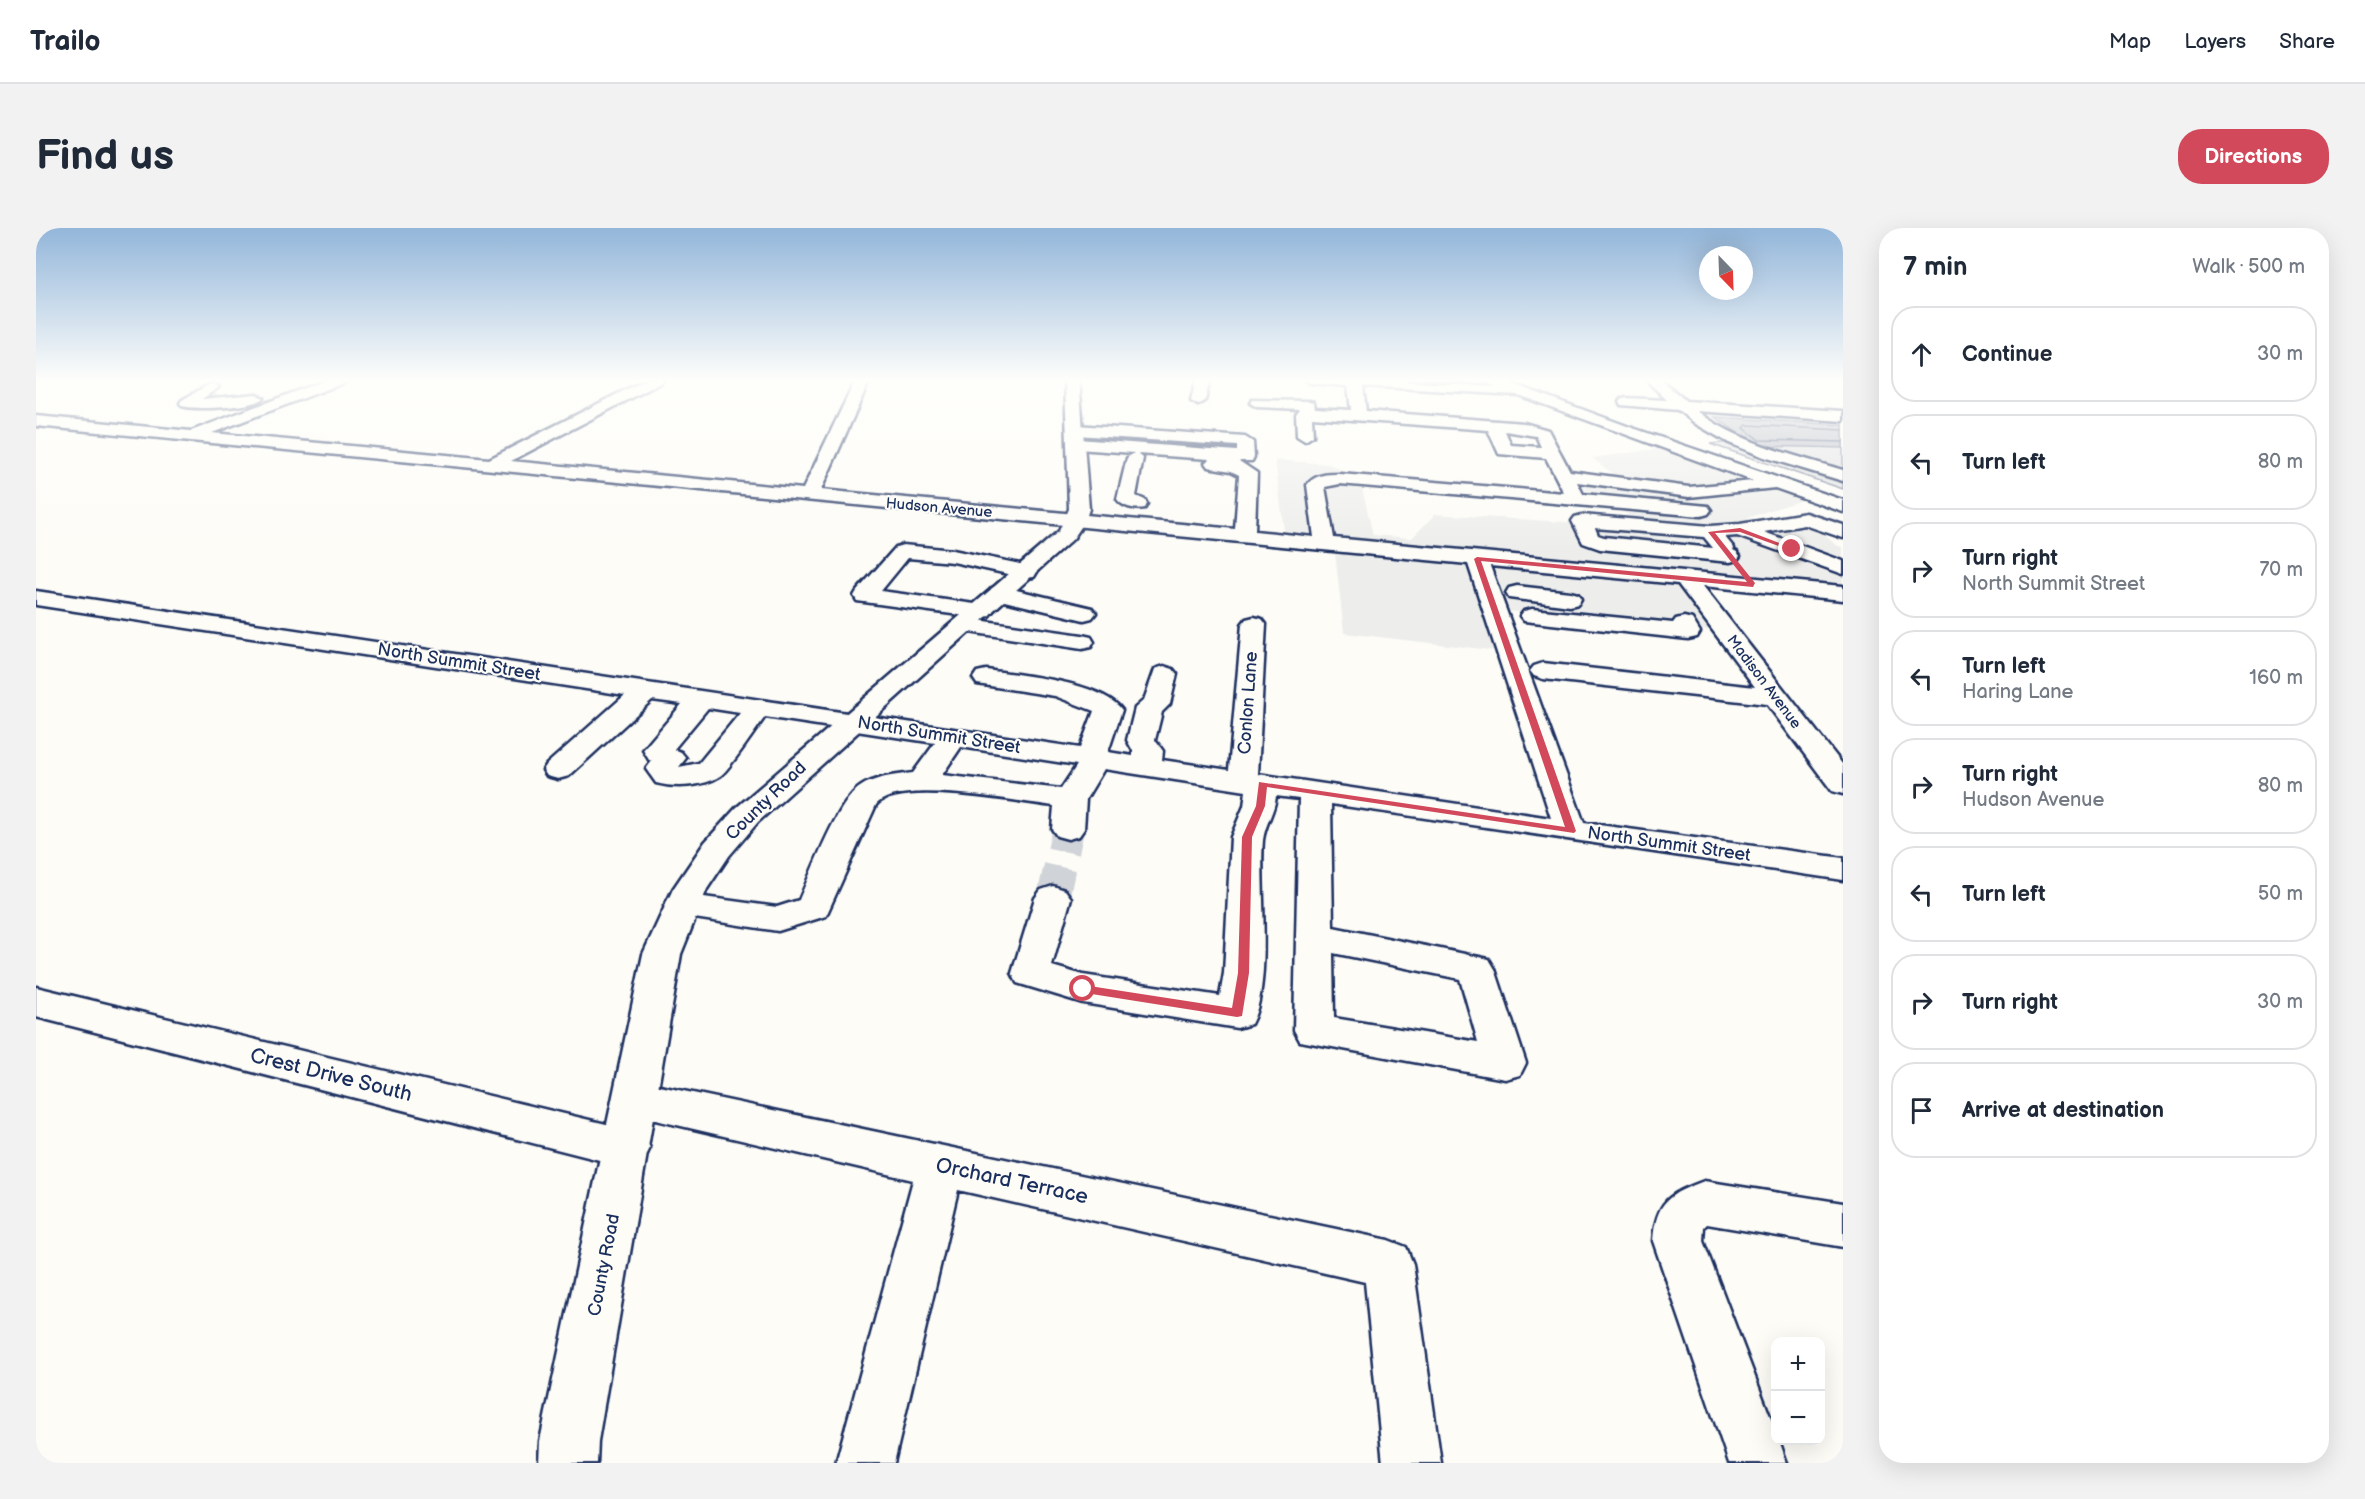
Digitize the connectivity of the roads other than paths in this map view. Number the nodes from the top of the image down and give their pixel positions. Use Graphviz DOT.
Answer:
graph roads {
  1 [pos="197,437"];
  2 [pos="545,437"];
  3 [pos="836,437"];
  4 [pos="1077,437"];
  5 [pos="1500,437"];
  6 [pos="1544,437"];
  7 [pos="1647,437"];
  8 [pos="1730,437"];
  9 [pos="1077,443"];
  10 [pos="490,465"];
  11 [pos="1559,465"];
  12 [pos="1843,465"];
  13 [pos="1815,467"];
  14 [pos="1139,468"];
  15 [pos="1843,476"];
  16 [pos="1771,481"];
  17 [pos="809,496"];
  18 [pos="1577,500"];
  19 [pos="1138,504"];
  20 [pos="1649,506"];
  21 [pos="1843,506"];
  22 [pos="1701,510"];
  23 [pos="1076,521"];
  24 [pos="1665,528"];
  25 [pos="1740,530"];
  26 [pos="1710,532"];
  27 [pos="1843,532"];
  28 [pos="1245,537"];
  29 [pos="1325,544"];
  30 [pos="1730,556"];
  31 [pos="1477,559"];
  32 [pos="1843,568"];
  33 [pos="1026,572"];
  34 [pos="1686,579"];
  35 [pos="1753,585"];
  36 [pos="1787,588"];
  37 [pos="1517,593"];
  38 [pos="1843,593"];
  39 [pos="36,598"];
  40 [pos="1046,605"];
  41 [pos="982,610"];
  42 [pos="1084,613"];
  43 [pos="1812,613"];
  44 [pos="1532,616"];
  45 [pos="1254,624"];
  46 [pos="1684,624"];
  47 [pos="1724,628"];
  48 [pos="1022,632"];
  49 [pos="1082,642"];
  50 [pos="1543,671"];
  51 [pos="1164,674"];
  52 [pos="986,678"];
  53 [pos="647,690"];
  54 [pos="1776,697"];
  55 [pos="701,699"];
  56 [pos="759,708"];
  57 [pos="853,722"];
  58 [pos="954,737"];
  59 [pos="1830,752"];
  60 [pos="1094,758"];
  61 [pos="1147,759"];
  62 [pos="558,770"];
  63 [pos="922,782"];
  64 [pos="1252,782"];
  65 [pos="1843,785"];
  66 [pos="1315,792"];
  67 [pos="1070,799"];
  68 [pos="1068,829"];
  69 [pos="1571,831"];
  70 [pos="1843,869"];
  71 [pos="1053,898"];
  72 [pos="682,906"];
  73 [pos="1314,936"];
  74 [pos="36,1002"];
  75 [pos="636,1099"];
  76 [pos="627,1148"];
  77 [pos="940,1166"];
  78 [pos="1843,1225"];
  79 [pos="568,1463"];
  80 [pos="865,1463"];
  81 [pos="1412,1463"];
  82 [pos="1758,1463"];
  1 -- 10 [label="street, Hudson Avenue"];
  2 -- 10 [label="street"];
  3 -- 17 [label="street"];
  4 -- 9 [label="street"];
  5 -- 11 [label="street"];
  6 -- 11 [label="street"];
  7 -- 16 [label="street"];
  8 -- 13 [label="street"];
  9 -- 9 [label="street"];
  9 -- 14 [label="street"];
  9 -- 23 [label="street"];
  10 -- 17 [label="street, Hudson Avenue"];
  11 -- 16 [label="street"];
  11 -- 18 [label="street"];
  12 -- 13 [label="street"];
  13 -- 15 [label="street"];
  14 -- 19 [label="street"];
  14 -- 28 [label="street"];
  16 -- 21 [label="street"];
  17 -- 23 [label="street, Hudson Avenue"];
  18 -- 20 [label="street"];
  18 -- 29 [label="street"];
  20 -- 22 [label="street"];
  20 -- 24 [label="street"];
  23 -- 28 [label="street, Hudson Avenue"];
  23 -- 33 [label="street, County Road"];
  24 -- 26 [label="street"];
  24 -- 30 [label="street"];
  25 -- 26 [label="street"];
  25 -- 27 [label="street"];
  25 -- 32 [label="street"];
  26 -- 30 [label="street"];
  28 -- 29 [label="street, Hudson Avenue"];
  29 -- 31 [label="street, Hudson Avenue"];
  30 -- 35 [label="street"];
  31 -- 34 [label="street, Hudson Avenue"];
  31 -- 69 [label="street"];
  33 -- 41 [label="street, County Road"];
  33 -- 41 [label="street"];
  34 -- 35 [label="street, Hudson Avenue"];
  34 -- 47 [label="street, Madison Avenue"];
  35 -- 36 [label="street, Hudson Avenue"];
  36 -- 38 [label="street, Hudson Avenue"];
  36 -- 43 [label="street"];
  37 -- 46 [label="street"];
  39 -- 53 [label="street, North Summit Street"];
  40 -- 41 [label="street"];
  40 -- 42 [label="street"];
  40 -- 48 [label="street"];
  41 -- 48 [label="street"];
  41 -- 57 [label="street, County Road"];
  44 -- 46 [label="street"];
  45 -- 64 [label="street, Conlon Lane"];
  46 -- 47 [label="street"];
  47 -- 54 [label="street, Madison Avenue"];
  48 -- 49 [label="street"];
  50 -- 54 [label="street"];
  51 -- 61 [label="street"];
  52 -- 60 [label="street"];
  53 -- 55 [label="street, North Summit Street"];
  53 -- 62 [label="street"];
  54 -- 59 [label="street, Madison Avenue"];
  55 -- 56 [label="street, North Summit Street"];
  55 -- 56 [label="street"];
  56 -- 57 [label="street, North Summit Street"];
  57 -- 58 [label="street, North Summit Street"];
  57 -- 72 [label="street, County Road"];
  58 -- 60 [label="street, North Summit Street"];
  58 -- 63 [label="street"];
  59 -- 65 [label="street, Madison Avenue"];
  60 -- 61 [label="street, North Summit Street"];
  60 -- 67 [label="street"];
  61 -- 64 [label="street, North Summit Street"];
  63 -- 67 [label="street"];
  63 -- 72 [label="street"];
  64 -- 66 [label="street, North Summit Street"];
  64 -- 71 [label="street, Conlon Lane"];
  66 -- 69 [label="street, North Summit Street"];
  66 -- 73 [label="street"];
  67 -- 68 [label="street"];
  69 -- 70 [label="street, North Summit Street"];
  72 -- 75 [label="street, County Road"];
  73 -- 73 [label="street"];
  74 -- 76 [label="street, Crest Drive South"];
  75 -- 76 [label="street, County Road"];
  75 -- 77 [label="street, Orchard Terrace"];
  76 -- 79 [label="street, County Road"];
  77 -- 80 [label="street"];
  77 -- 81 [label="street, Orchard Terrace"];
  78 -- 82 [label="street"];
}
